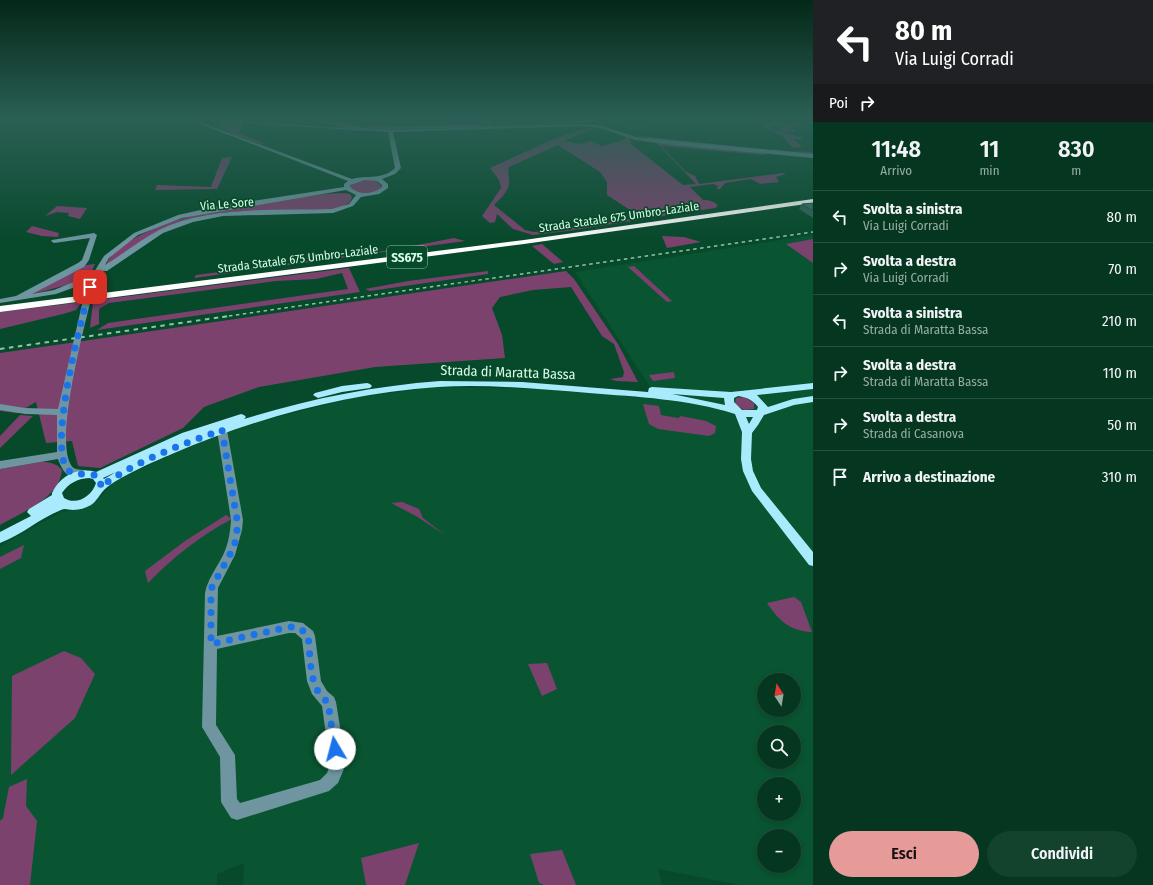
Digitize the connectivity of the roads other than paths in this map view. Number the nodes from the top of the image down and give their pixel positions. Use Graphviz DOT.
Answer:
graph roads {
  1 [pos="298,160"];
  2 [pos="396,160"];
  3 [pos="378,180"];
  4 [pos="352,181"];
  5 [pos="347,188"];
  6 [pos="360,194"];
  7 [pos="813,198"];
  8 [pos="813,201"];
  9 [pos="54,241"];
  10 [pos="102,267"];
  11 [pos="90,283"];
  12 [pos="16,298"];
  13 [pos="0,300"];
  14 [pos="0,305"];
  15 [pos="0,309"];
  16 [pos="813,386"];
  17 [pos="747,394"];
  18 [pos="732,395"];
  19 [pos="813,399"];
  20 [pos="0,407"];
  21 [pos="62,412"];
  22 [pos="739,412"];
  23 [pos="760,413"];
  24 [pos="222,430"];
  25 [pos="747,432"];
  26 [pos="62,455"];
  27 [pos="0,465"];
  28 [pos="67,469"];
  29 [pos="84,474"];
  30 [pos="97,476"];
  31 [pos="63,484"];
  32 [pos="100,487"];
  33 [pos="60,501"];
  34 [pos="0,532"];
  35 [pos="0,538"];
  36 [pos="813,561"];
  37 [pos="211,644"];
  1 -- 4 [label="street"];
  2 -- 3 [label="street"];
  3 -- 4 [label="street"];
  3 -- 6 [label="street"];
  4 -- 5 [label="street"];
  5 -- 6 [label="street"];
  5 -- 10 [label="street"];
  6 -- 10 [label="street, Via Le Sore"];
  7 -- 14 [label="highway, Strada Statale 675 Umbro-Laziale / SS675"];
  8 -- 15 [label="highway, Strada Statale 675 Umbro-Laziale / SS675"];
  9 -- 12 [label="street"];
  10 -- 11 [label="street"];
  11 -- 12 [label="street"];
  11 -- 21 [label="street"];
  12 -- 13 [label="street"];
  16 -- 17 [label="main road, Strada di Maratta Bassa"];
  17 -- 18 [label="main road, Strada di Maratta Bassa"];
  17 -- 23 [label="main road"];
  18 -- 22 [label="main road"];
  18 -- 30 [label="main road, Strada di Maratta Bassa"];
  19 -- 23 [label="main road"];
  20 -- 21 [label="street"];
  21 -- 26 [label="street"];
  22 -- 23 [label="main road, Strada di Maratta Bassa"];
  22 -- 24 [label="main road, Strada di Maratta Bassa"];
  22 -- 25 [label="main road"];
  23 -- 25 [label="main road"];
  24 -- 32 [label="main road, Strada di Maratta Bassa"];
  24 -- 37 [label="street"];
  25 -- 36 [label="main road"];
  26 -- 27 [label="street"];
  26 -- 28 [label="street"];
  28 -- 29 [label="street"];
  28 -- 31 [label="street"];
  29 -- 30 [label="main road"];
  29 -- 31 [label="main road"];
  30 -- 32 [label="main road"];
  31 -- 33 [label="main road"];
  32 -- 33 [label="main road, Strada di Maratta Bassa"];
  33 -- 34 [label="main road"];
  33 -- 35 [label="main road, Strada di Maratta Bassa"];
  37 -- 37 [label="street"];
}
